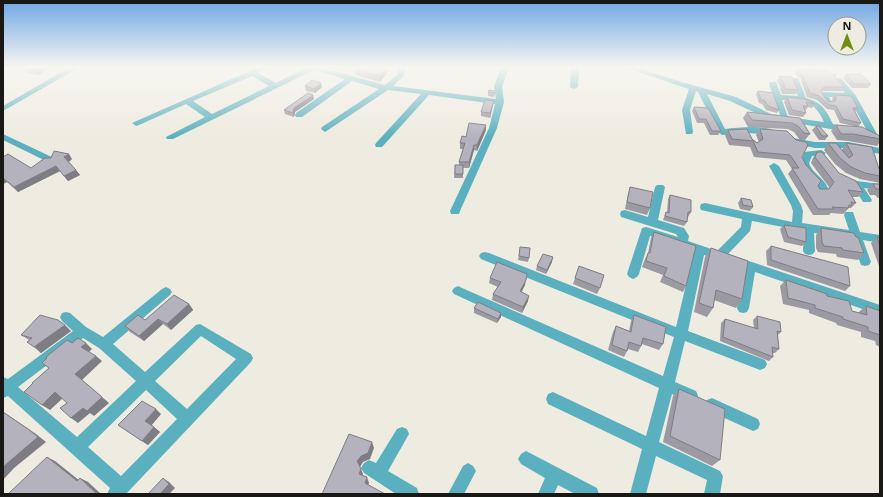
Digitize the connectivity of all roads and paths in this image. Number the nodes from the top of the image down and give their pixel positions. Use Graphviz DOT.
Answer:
graph roads {
  1 [pos="36,90"];
  2 [pos="212,90"];
  3 [pos="266,90"];
  4 [pos="333,90"];
  5 [pos="381,90"];
  6 [pos="408,90"];
  7 [pos="498,90"];
  8 [pos="696,90"];
  9 [pos="698,90"];
  10 [pos="701,90"];
  11 [pos="775,90"];
  12 [pos="799,90"];
  13 [pos="847,90"];
  14 [pos="427,93"];
  15 [pos="852,96"];
  16 [pos="778,97"];
  17 [pos="803,100"];
  18 [pos="187,101"];
  19 [pos="500,102"];
  20 [pos="828,102"];
  21 [pos="3,109"];
  22 [pos="299,115"];
  23 [pos="211,117"];
  24 [pos="785,119"];
  25 [pos="801,122"];
  26 [pos="136,123"];
  27 [pos="826,126"];
  28 [pos="325,129"];
  29 [pos="689,132"];
  30 [pos="722,132"];
  31 [pos="777,133"];
  32 [pos="788,134"];
  33 [pos="3,137"];
  34 [pos="170,137"];
  35 [pos="877,138"];
  36 [pos="721,143"];
  37 [pos="839,144"];
  38 [pos="379,145"];
  39 [pos="875,152"];
  40 [pos="821,153"];
  41 [pos="50,160"];
  42 [pos="774,166"];
  43 [pos="838,174"];
  44 [pos="856,184"];
  45 [pos="660,187"];
  46 [pos="880,187"];
  47 [pos="820,192"];
  48 [pos="867,200"];
  49 [pos="705,207"];
  50 [pos="455,211"];
  51 [pos="625,214"];
  52 [pos="849,215"];
  53 [pos="748,217"];
  54 [pos="652,222"];
  55 [pos="797,226"];
  56 [pos="809,228"];
  57 [pos="857,235"];
  58 [pos="880,239"];
  59 [pos="682,243"];
  60 [pos="700,249"];
  61 [pos="809,251"];
  62 [pos="485,256"];
  63 [pos="719,256"];
  64 [pos="865,262"];
  65 [pos="750,266"];
  66 [pos="633,274"];
  67 [pos="458,291"];
  68 [pos="166,292"];
  69 [pos="743,308"];
  70 [pos="880,310"];
  71 [pos="66,317"];
  72 [pos="82,331"];
  73 [pos="681,334"];
  74 [pos="104,344"];
  75 [pos="760,364"];
  76 [pos="145,382"];
  77 [pos="667,385"];
  78 [pos="4,387"];
  79 [pos="553,399"];
  80 [pos="187,418"];
  81 [pos="753,424"];
  82 [pos="402,434"];
  83 [pos="651,446"];
  84 [pos="76,447"];
  85 [pos="526,459"];
  86 [pos="468,471"];
  87 [pos="555,474"];
  88 [pos="118,490"];
  89 [pos="411,494"];
  90 [pos="456,494"];
  91 [pos="546,494"];
  92 [pos="591,494"];
  93 [pos="638,494"];
  94 [pos="712,494"];
  1 -- 21 [label="street"];
  2 -- 18 [label="street"];
  3 -- 23 [label="street"];
  4 -- 22 [label="street"];
  5 -- 28 [label="street"];
  6 -- 14 [label="street"];
  7 -- 19 [label="street"];
  8 -- 29 [label="street"];
  9 -- 30 [label="street"];
  10 -- 24 [label="street"];
  11 -- 16 [label="street"];
  12 -- 17 [label="street"];
  13 -- 15 [label="street"];
  14 -- 19 [label="street"];
  14 -- 38 [label="street"];
  15 -- 20 [label="street"];
  15 -- 35 [label="street"];
  16 -- 17 [label="street"];
  16 -- 24 [label="street"];
  17 -- 27 [label="street"];
  18 -- 23 [label="street"];
  18 -- 26 [label="street"];
  19 -- 50 [label="street"];
  23 -- 34 [label="street"];
  24 -- 25 [label="street"];
  25 -- 27 [label="street"];
  25 -- 40 [label="street"];
  27 -- 35 [label="street"];
  27 -- 37 [label="street"];
  30 -- 31 [label="street"];
  30 -- 36 [label="street"];
  32 -- 40 [label="street"];
  33 -- 41 [label="street"];
  37 -- 39 [label="street"];
  37 -- 40 [label="street"];
  40 -- 47 [label="street"];
  42 -- 55 [label="street"];
  43 -- 44 [label="street"];
  44 -- 46 [label="street"];
  44 -- 48 [label="street"];
  45 -- 54 [label="street"];
  49 -- 53 [label="street"];
  51 -- 54 [label="street"];
  52 -- 57 [label="street"];
  53 -- 55 [label="street"];
  53 -- 63 [label="street"];
  54 -- 59 [label="street"];
  55 -- 56 [label="street"];
  56 -- 57 [label="street"];
  56 -- 61 [label="street"];
  57 -- 58 [label="street"];
  57 -- 64 [label="street"];
  59 -- 60 [label="street"];
  59 -- 66 [label="street"];
  60 -- 63 [label="street"];
  60 -- 73 [label="street"];
  62 -- 73 [label="street"];
  63 -- 65 [label="street"];
  65 -- 69 [label="street"];
  65 -- 70 [label="street"];
  67 -- 77 [label="street"];
  68 -- 74 [label="street"];
  71 -- 72 [label="street"];
  72 -- 74 [label="street"];
  72 -- 78 [label="street"];
  73 -- 75 [label="street"];
  73 -- 77 [label="street"];
  74 -- 76 [label="street"];
  76 -- 80 [label="street"];
  76 -- 80 [label="street"];
  76 -- 84 [label="street"];
  77 -- 81 [label="street"];
  77 -- 83 [label="street"];
  78 -- 84 [label="street"];
  79 -- 83 [label="street"];
  80 -- 88 [label="street"];
  82 -- 89 [label="street"];
  83 -- 93 [label="street"];
  83 -- 94 [label="street"];
  84 -- 88 [label="street"];
  85 -- 87 [label="street"];
  86 -- 90 [label="street"];
  87 -- 91 [label="street"];
  87 -- 92 [label="street"];
}
